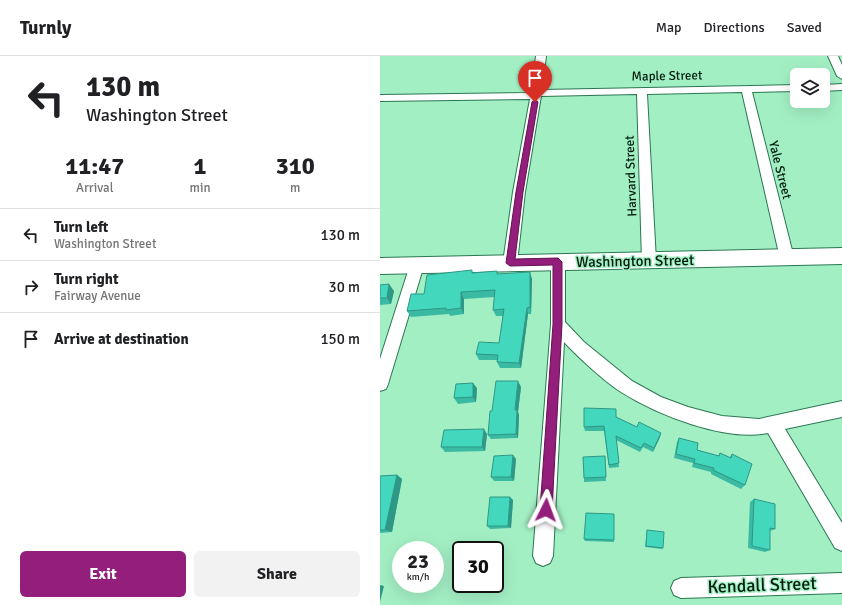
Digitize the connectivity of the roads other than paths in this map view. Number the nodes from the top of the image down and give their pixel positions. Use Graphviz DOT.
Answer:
graph roads {
  1 [pos="541,56"];
  2 [pos="833,56"];
  3 [pos="842,76"];
  4 [pos="790,88"];
  5 [pos="830,88"];
  6 [pos="842,88"];
  7 [pos="746,89"];
  8 [pos="642,91"];
  9 [pos="536,95"];
  10 [pos="380,98"];
  11 [pos="842,256"];
  12 [pos="787,258"];
  13 [pos="649,261"];
  14 [pos="558,262"];
  15 [pos="510,263"];
  16 [pos="417,265"];
  17 [pos="380,266"];
  18 [pos="558,324"];
  19 [pos="380,384"];
  20 [pos="842,409"];
  21 [pos="772,424"];
  22 [pos="842,541"];
  23 [pos="543,556"];
  24 [pos="842,583"];
  25 [pos="681,588"];
  1 -- 9 [label="street"];
  2 -- 3 [label="street"];
  4 -- 7 [label="street, Maple Street"];
  5 -- 6 [label="street"];
  7 -- 8 [label="street, Maple Street"];
  7 -- 12 [label="street, Yale Street"];
  8 -- 9 [label="street, Maple Street"];
  8 -- 13 [label="street, Harvard Street"];
  9 -- 10 [label="street, Maple Street"];
  9 -- 15 [label="street"];
  11 -- 12 [label="main road, Washington Street"];
  12 -- 13 [label="main road, Washington Street"];
  13 -- 14 [label="main road, Washington Street"];
  14 -- 15 [label="main road, Washington Street"];
  14 -- 18 [label="street"];
  15 -- 16 [label="main road, Washington Street"];
  16 -- 17 [label="main road, Washington Street"];
  16 -- 19 [label="street"];
  18 -- 21 [label="street"];
  18 -- 23 [label="street"];
  20 -- 21 [label="street"];
  21 -- 22 [label="street"];
  24 -- 25 [label="street, Kendall Street"];
}
